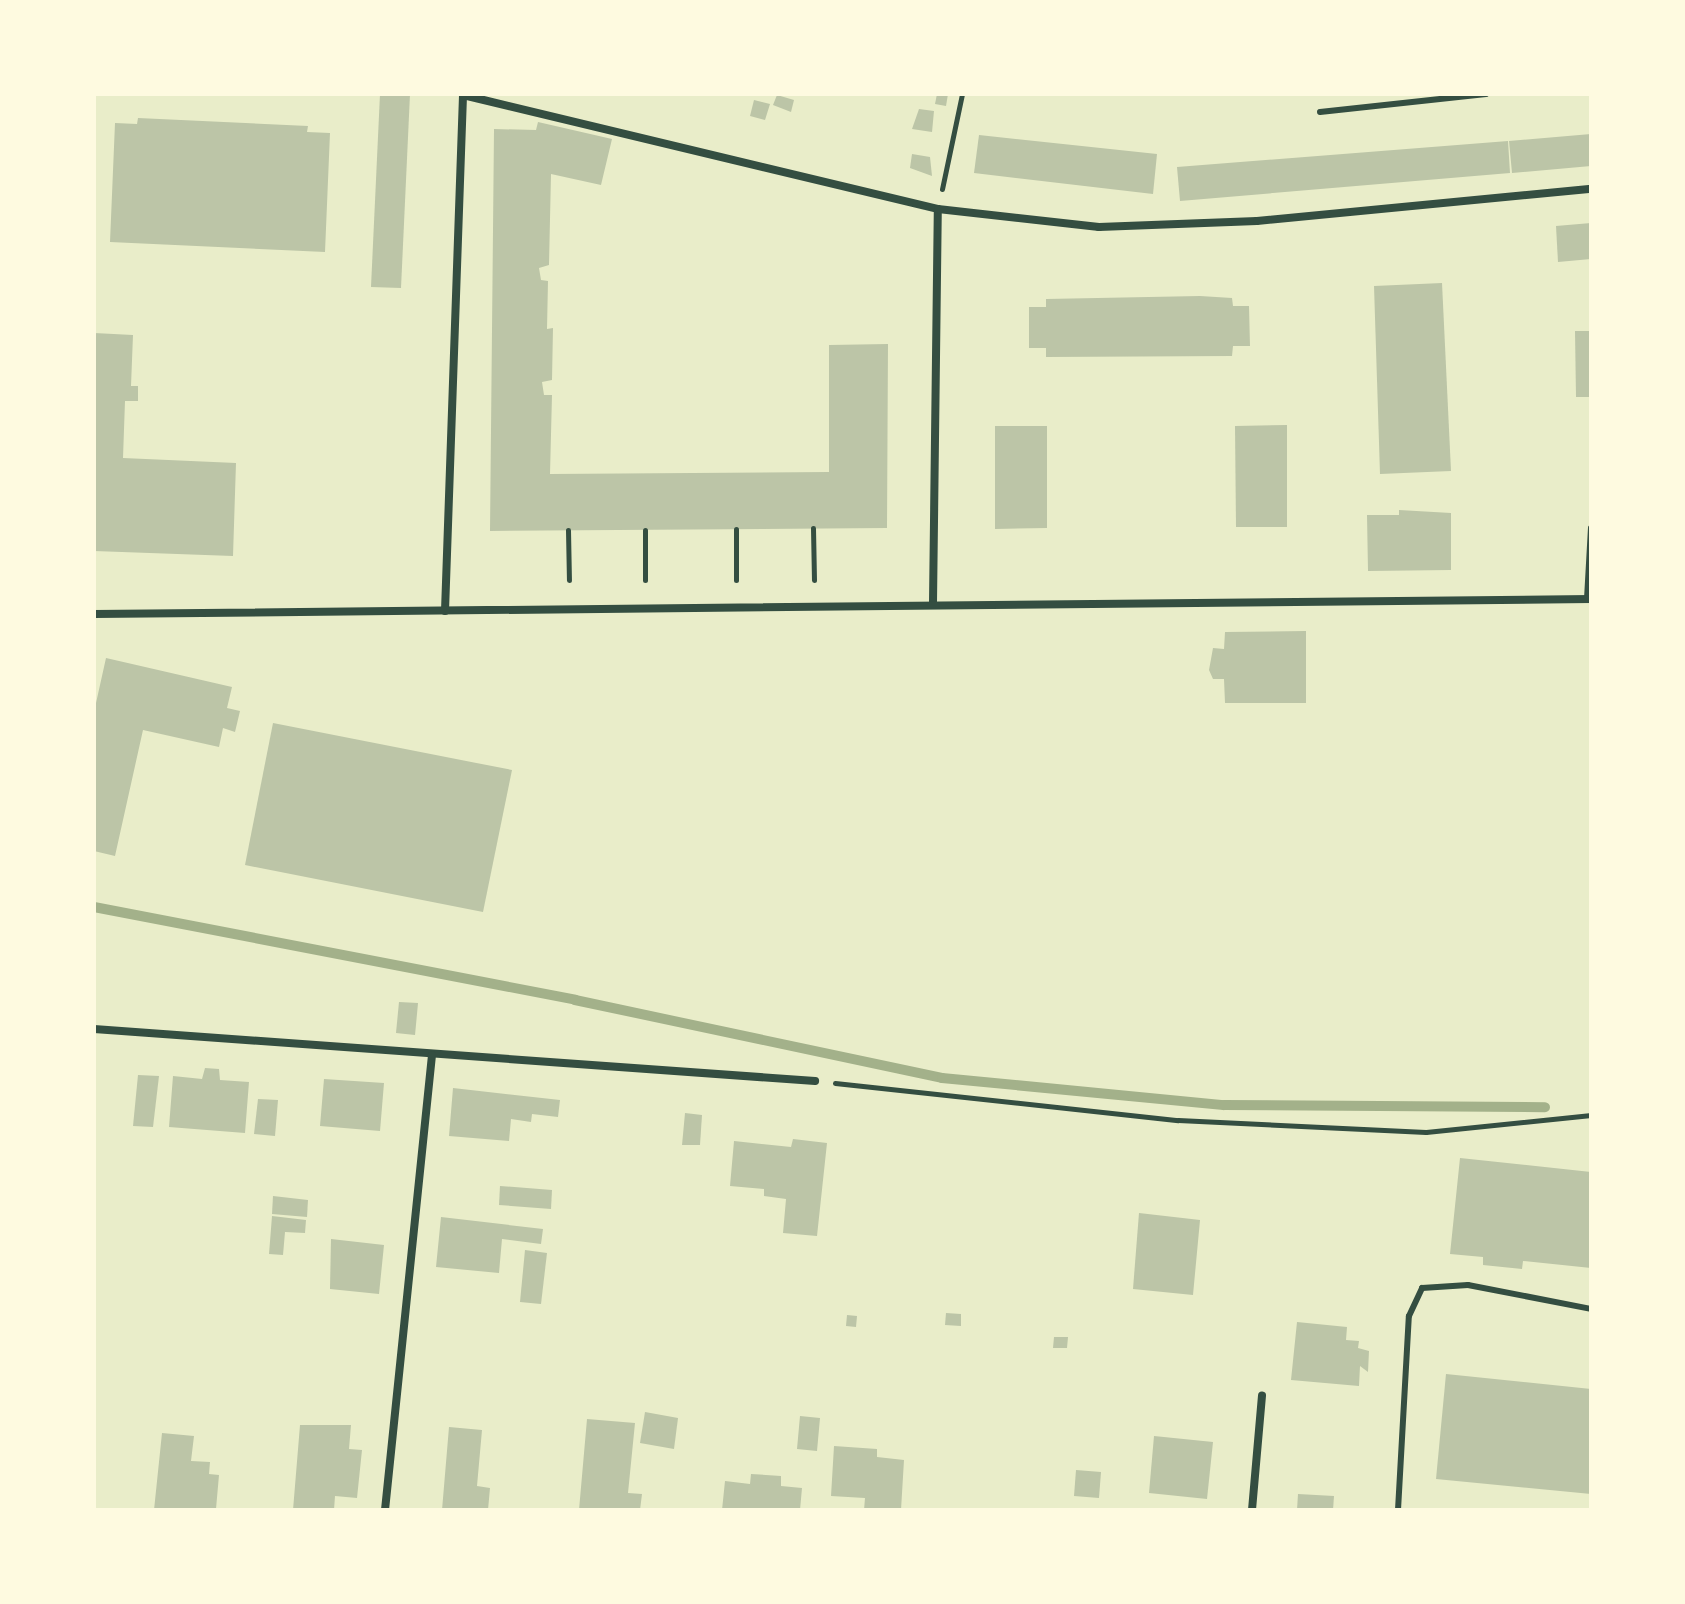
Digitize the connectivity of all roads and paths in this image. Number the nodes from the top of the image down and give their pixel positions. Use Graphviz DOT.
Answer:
graph roads {
  1 [pos="962,94"];
  2 [pos="1486,94"];
  3 [pos="1320,112"];
  4 [pos="1591,189"];
  5 [pos="938,209"];
  6 [pos="813,528"];
  7 [pos="1591,528"];
  8 [pos="736,529"];
  9 [pos="568,530"];
  10 [pos="645,530"];
  11 [pos="569,580"];
  12 [pos="645,580"];
  13 [pos="736,580"];
  14 [pos="814,580"];
  15 [pos="1589,599"];
  16 [pos="933,603"];
  17 [pos="445,611"];
  18 [pos="94,614"];
  19 [pos="94,1029"];
  20 [pos="432,1055"];
  21 [pos="815,1081"];
  22 [pos="1591,1115"];
  23 [pos="1591,1309"];
  24 [pos="1262,1395"];
  25 [pos="385,1510"];
  26 [pos="1252,1510"];
  27 [pos="1398,1510"];
  1 -- 5 [label="path"];
  2 -- 3 [label="lane"];
  4 -- 5 [label="street"];
  5 -- 16 [label="street"];
  5 -- 17 [label="street"];
  6 -- 14 [label="path"];
  7 -- 15 [label="lane"];
  8 -- 13 [label="path"];
  9 -- 11 [label="path"];
  10 -- 12 [label="path"];
  15 -- 16 [label="street"];
  16 -- 17 [label="street"];
  17 -- 18 [label="street"];
  19 -- 20 [label="street"];
  20 -- 21 [label="street"];
  20 -- 25 [label="street"];
  21 -- 22 [label="path"];
  23 -- 27 [label="lane"];
  24 -- 26 [label="street"];
}
